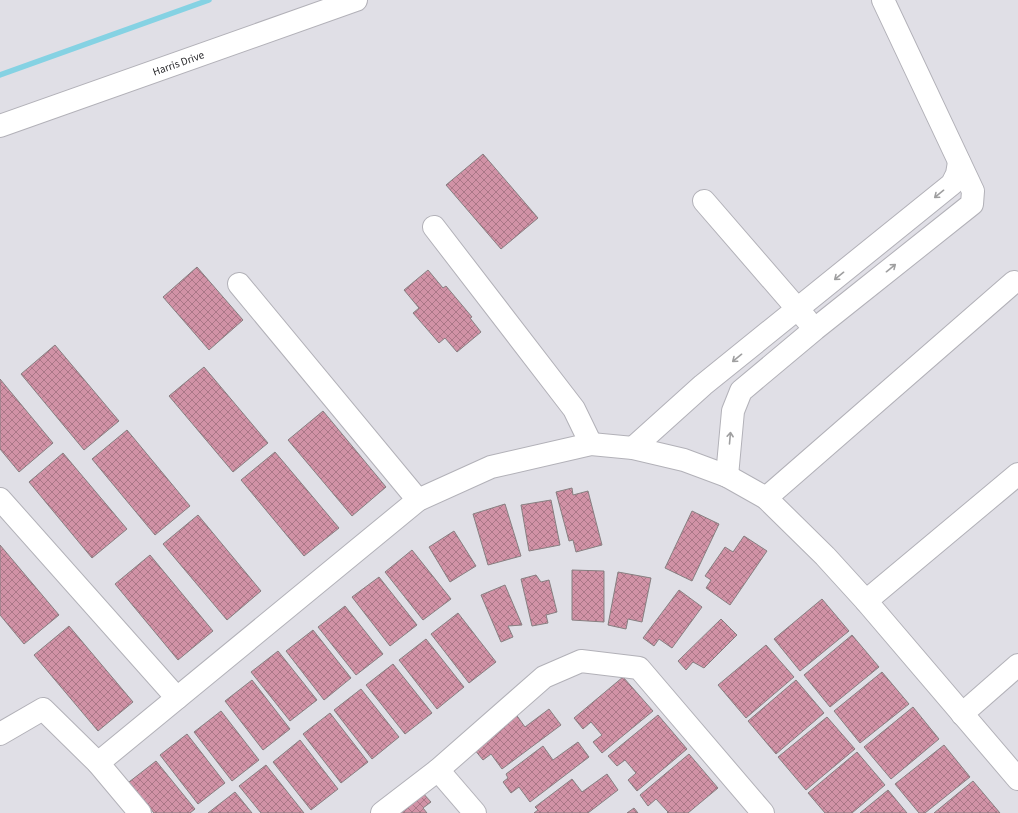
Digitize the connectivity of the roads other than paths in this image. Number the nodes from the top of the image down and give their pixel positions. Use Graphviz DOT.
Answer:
graph roads {
  1 [pos="356,0"];
  2 [pos="883,0"];
  3 [pos="0,126"];
  4 [pos="959,162"];
  5 [pos="704,201"];
  6 [pos="434,227"];
  7 [pos="899,227"];
  8 [pos="917,246"];
  9 [pos="1014,282"];
  10 [pos="239,284"];
  11 [pos="798,309"];
  12 [pos="815,329"];
  13 [pos="591,444"];
  14 [pos="633,448"];
  15 [pos="1018,474"];
  16 [pos="727,476"];
  17 [pos="766,498"];
  18 [pos="0,499"];
  19 [pos="418,500"];
  20 [pos="866,601"];
  21 [pos="1018,664"];
  22 [pos="177,698"];
  23 [pos="962,714"];
  24 [pos="0,734"];
  25 [pos="98,763"];
  26 [pos="438,770"];
  27 [pos="1018,779"];
  28 [pos="140,813"];
  29 [pos="382,813"];
  30 [pos="475,813"];
  31 [pos="763,813"];
  1 -- 3 [label="street, Harris Drive"];
  2 -- 4 [label="street"];
  4 -- 7 [label="street, one-way"];
  4 -- 8 [label="street"];
  5 -- 11 [label="street"];
  6 -- 13 [label="street"];
  7 -- 8 [label="street"];
  7 -- 11 [label="street, one-way"];
  12 -- 8 [label="street, one-way"];
  9 -- 17 [label="street"];
  10 -- 19 [label="street"];
  11 -- 12 [label="street"];
  11 -- 14 [label="street, one-way"];
  16 -- 12 [label="street, one-way"];
  13 -- 14 [label="street"];
  13 -- 19 [label="street"];
  14 -- 16 [label="street"];
  15 -- 20 [label="street"];
  16 -- 17 [label="street"];
  17 -- 20 [label="street"];
  18 -- 22 [label="street"];
  19 -- 22 [label="street"];
  20 -- 23 [label="street"];
  21 -- 23 [label="street"];
  22 -- 25 [label="street"];
  23 -- 27 [label="street"];
  24 -- 25 [label="street"];
  25 -- 28 [label="street"];
  26 -- 29 [label="street"];
  26 -- 30 [label="street"];
  26 -- 31 [label="street"];
}
